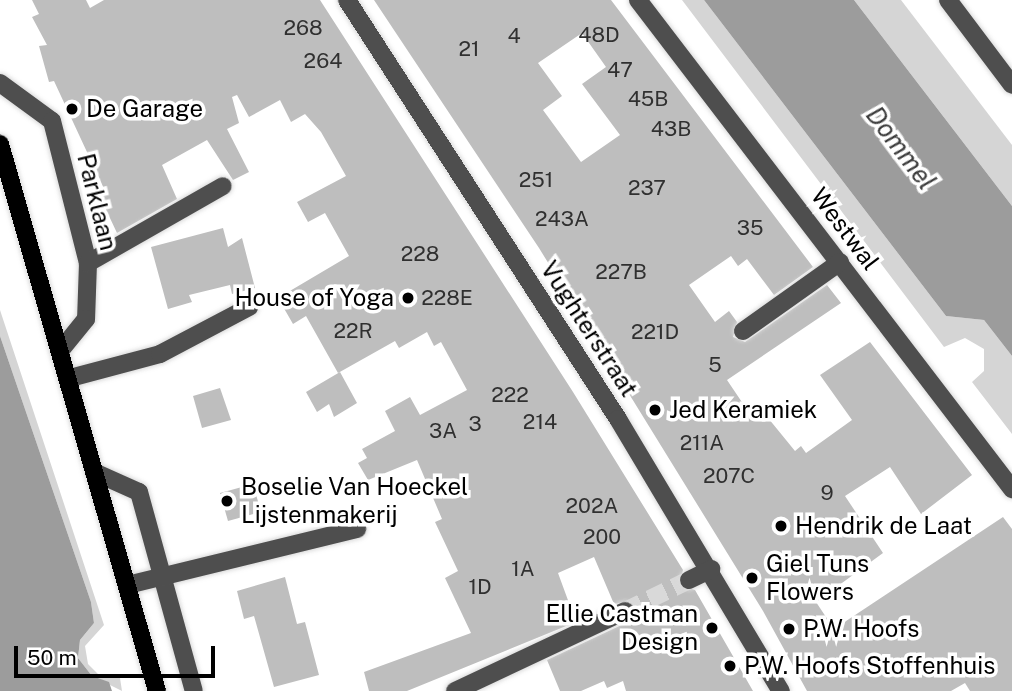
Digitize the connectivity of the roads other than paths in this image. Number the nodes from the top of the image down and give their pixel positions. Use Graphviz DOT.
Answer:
graph roads {
  1 [pos="347,0"];
  2 [pos="638,0"];
  3 [pos="948,0"];
  4 [pos="0,83"];
  5 [pos="1012,85"];
  6 [pos="0,144"];
  7 [pos="223,186"];
  8 [pos="840,262"];
  9 [pos="88,263"];
  10 [pos="249,307"];
  11 [pos="743,331"];
  12 [pos="60,351"];
  13 [pos="70,378"];
  14 [pos="94,472"];
  15 [pos="1012,489"];
  16 [pos="357,529"];
  17 [pos="712,569"];
  18 [pos="162,578"];
  19 [pos="689,580"];
  20 [pos="127,585"];
  21 [pos="625,611"];
  22 [pos="157,691"];
  23 [pos="194,691"];
  24 [pos="455,691"];
  25 [pos="781,691"];
  1 -- 17 [label="street, Vughterstraat"];
  2 -- 8 [label="street, Westwal"];
  3 -- 5 [label="street"];
  4 -- 9 [label="street, Parklaan"];
  6 -- 12 [label="main road"];
  7 -- 9 [label="street"];
  8 -- 11 [label="street"];
  8 -- 15 [label="street, Westwal"];
  9 -- 12 [label="street, Parklaan"];
  10 -- 13 [label="street"];
  12 -- 13 [label="main road"];
  13 -- 14 [label="main road"];
  14 -- 18 [label="street"];
  14 -- 20 [label="main road"];
  16 -- 18 [label="street"];
  17 -- 19 [label="street"];
  17 -- 25 [label="street, Vughterstraat"];
  18 -- 20 [label="street"];
  18 -- 23 [label="street"];
  20 -- 22 [label="main road"];
  21 -- 24 [label="street"];
}
